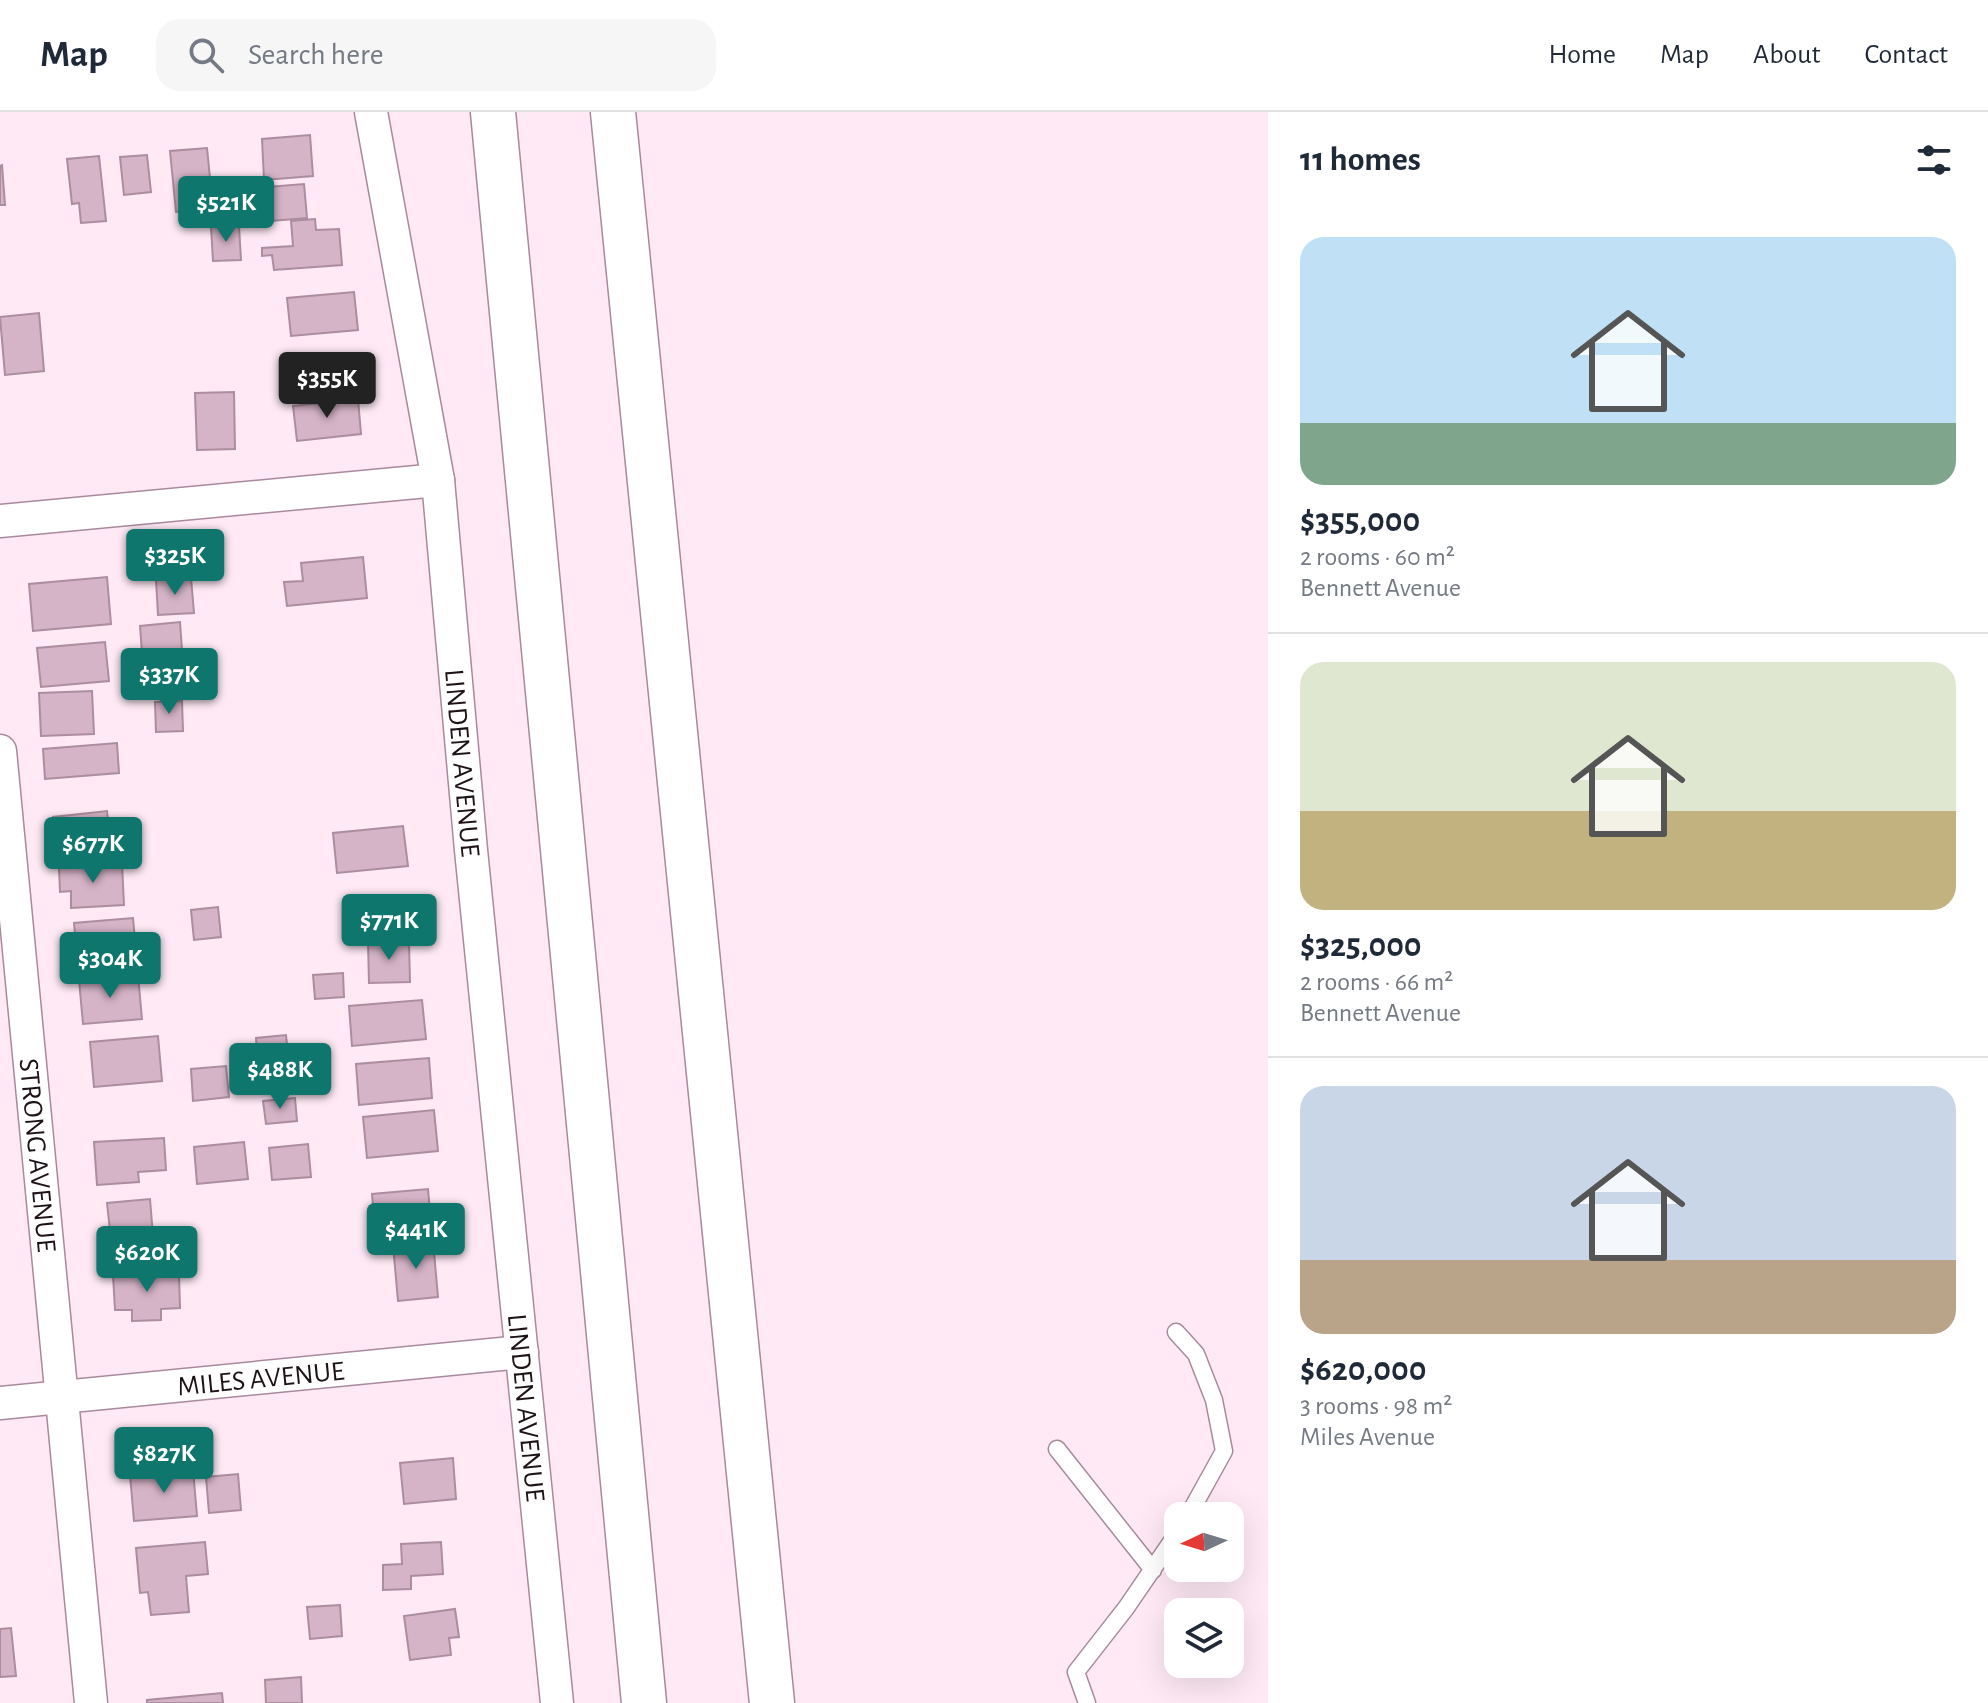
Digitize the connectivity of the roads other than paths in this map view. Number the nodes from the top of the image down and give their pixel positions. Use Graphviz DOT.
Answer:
graph roads {
  1 [pos="371,112"];
  2 [pos="493,112"];
  3 [pos="613,112"];
  4 [pos="438,480"];
  5 [pos="0,521"];
  6 [pos="0,751"];
  7 [pos="1176,1332"];
  8 [pos="522,1352"];
  9 [pos="60,1397"];
  10 [pos="0,1403"];
  11 [pos="1057,1449"];
  12 [pos="1196,1502"];
  13 [pos="1164,1553"];
  14 [pos="1153,1570"];
  15 [pos="91,1703"];
  16 [pos="557,1703"];
  17 [pos="644,1703"];
  18 [pos="772,1703"];
  19 [pos="1087,1703"];
  1 -- 4 [label="street, LINDEN AVENUE"];
  2 -- 17 [label="highway"];
  3 -- 18 [label="highway"];
  4 -- 5 [label="street"];
  4 -- 8 [label="street, LINDEN AVENUE"];
  6 -- 9 [label="street, STRONG AVENUE"];
  7 -- 12 [label="lane"];
  8 -- 9 [label="street, MILES AVENUE"];
  8 -- 16 [label="street, LINDEN AVENUE"];
  9 -- 10 [label="street, MILES AVENUE"];
  9 -- 15 [label="street, STRONG AVENUE"];
  11 -- 14 [label="lane"];
  13 -- 14 [label="lane"];
  14 -- 19 [label="lane"];
}
